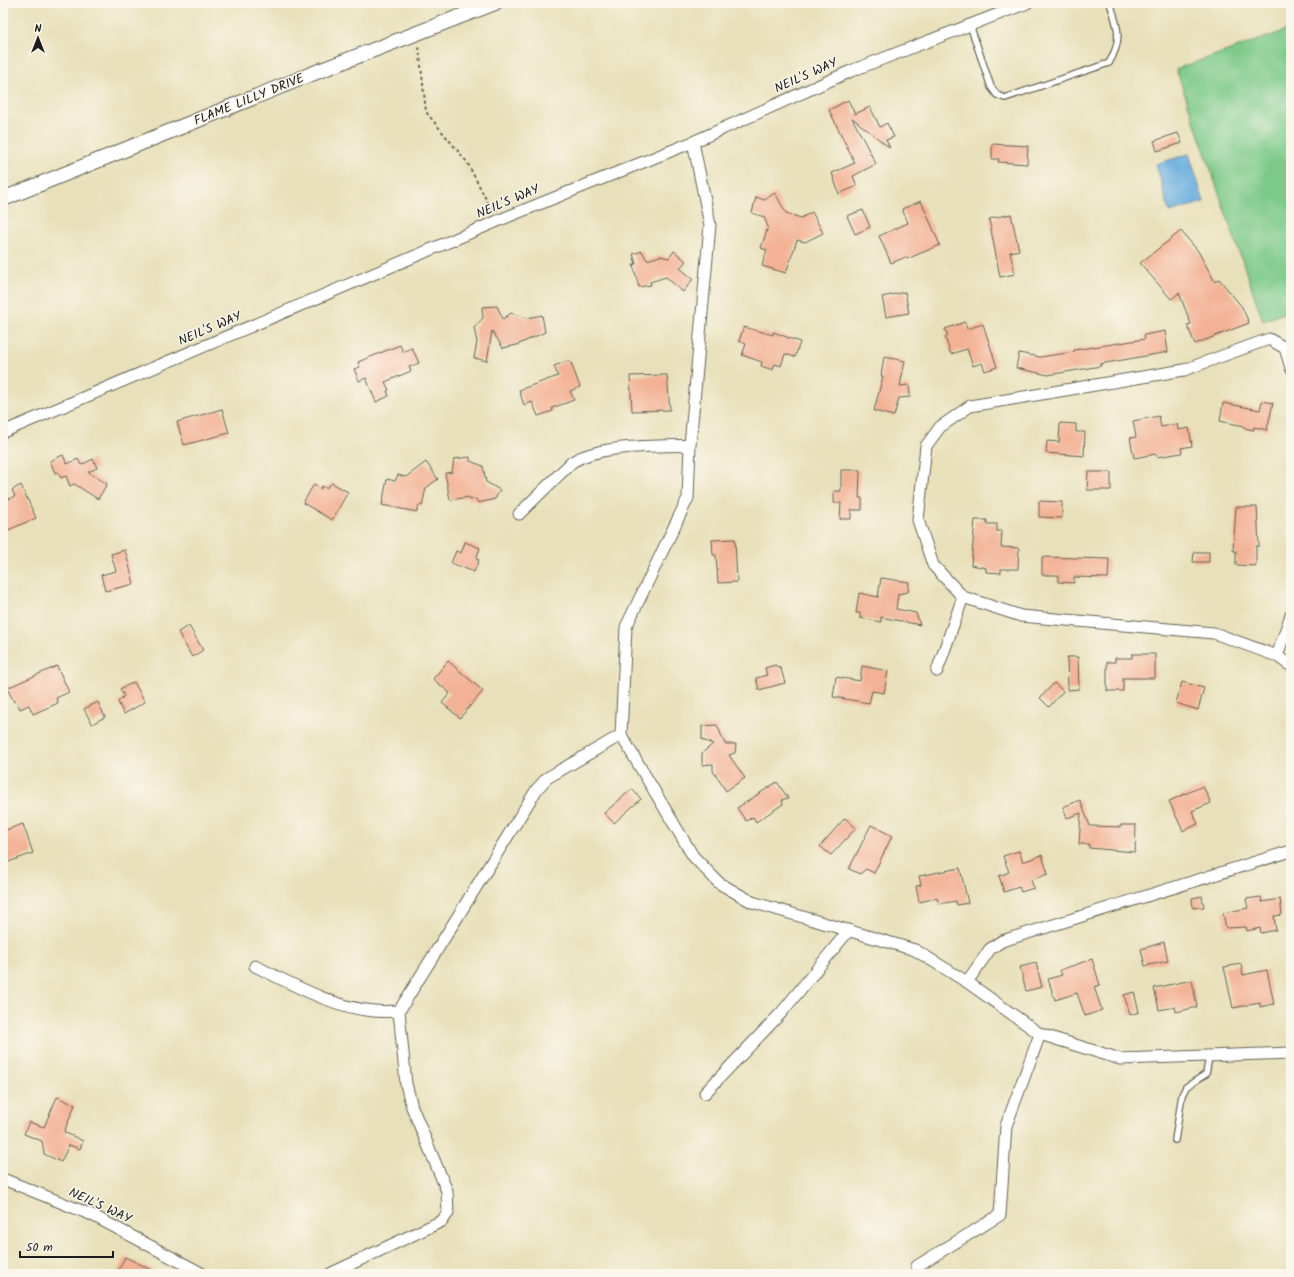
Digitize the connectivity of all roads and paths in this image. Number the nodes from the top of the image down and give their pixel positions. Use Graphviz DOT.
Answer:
graph roads {
  1 [pos="495,3"];
  2 [pos="1027,3"];
  3 [pos="1110,3"];
  4 [pos="970,25"];
  5 [pos="417,33"];
  6 [pos="692,142"];
  7 [pos="3,199"];
  8 [pos="507,218"];
  9 [pos="1291,368"];
  10 [pos="3,432"];
  11 [pos="690,445"];
  12 [pos="519,514"];
  13 [pos="963,597"];
  14 [pos="1291,615"];
  15 [pos="1277,656"];
  16 [pos="1291,666"];
  17 [pos="937,671"];
  18 [pos="621,735"];
  19 [pos="1291,851"];
  20 [pos="849,930"];
  21 [pos="255,966"];
  22 [pos="966,982"];
  23 [pos="399,1011"];
  24 [pos="1040,1034"];
  25 [pos="1291,1053"];
  26 [pos="1209,1057"];
  27 [pos="705,1093"];
  28 [pos="1175,1140"];
  29 [pos="3,1179"];
  30 [pos="917,1266"];
  31 [pos="203,1274"];
  32 [pos="330,1274"];
  1 -- 5 [label="street, FLAME LILLY DRIVE"];
  2 -- 4 [label="street, NEIL'S WAY"];
  3 -- 4 [label="lane"];
  4 -- 6 [label="street, NEIL'S WAY"];
  5 -- 7 [label="street, FLAME LILLY DRIVE"];
  5 -- 8 [label="path"];
  6 -- 8 [label="street, NEIL'S WAY"];
  6 -- 11 [label="street"];
  8 -- 10 [label="street, NEIL'S WAY"];
  9 -- 13 [label="street"];
  11 -- 12 [label="street"];
  11 -- 18 [label="street"];
  13 -- 15 [label="street"];
  13 -- 17 [label="street"];
  14 -- 15 [label="street"];
  15 -- 16 [label="street"];
  18 -- 20 [label="street"];
  18 -- 23 [label="street"];
  19 -- 22 [label="street"];
  20 -- 22 [label="street"];
  20 -- 27 [label="street"];
  21 -- 23 [label="street"];
  22 -- 24 [label="street"];
  23 -- 32 [label="street"];
  24 -- 26 [label="street"];
  24 -- 30 [label="street"];
  25 -- 26 [label="street"];
  26 -- 28 [label="lane"];
  29 -- 31 [label="street, NEIL'S WAY"];
}
